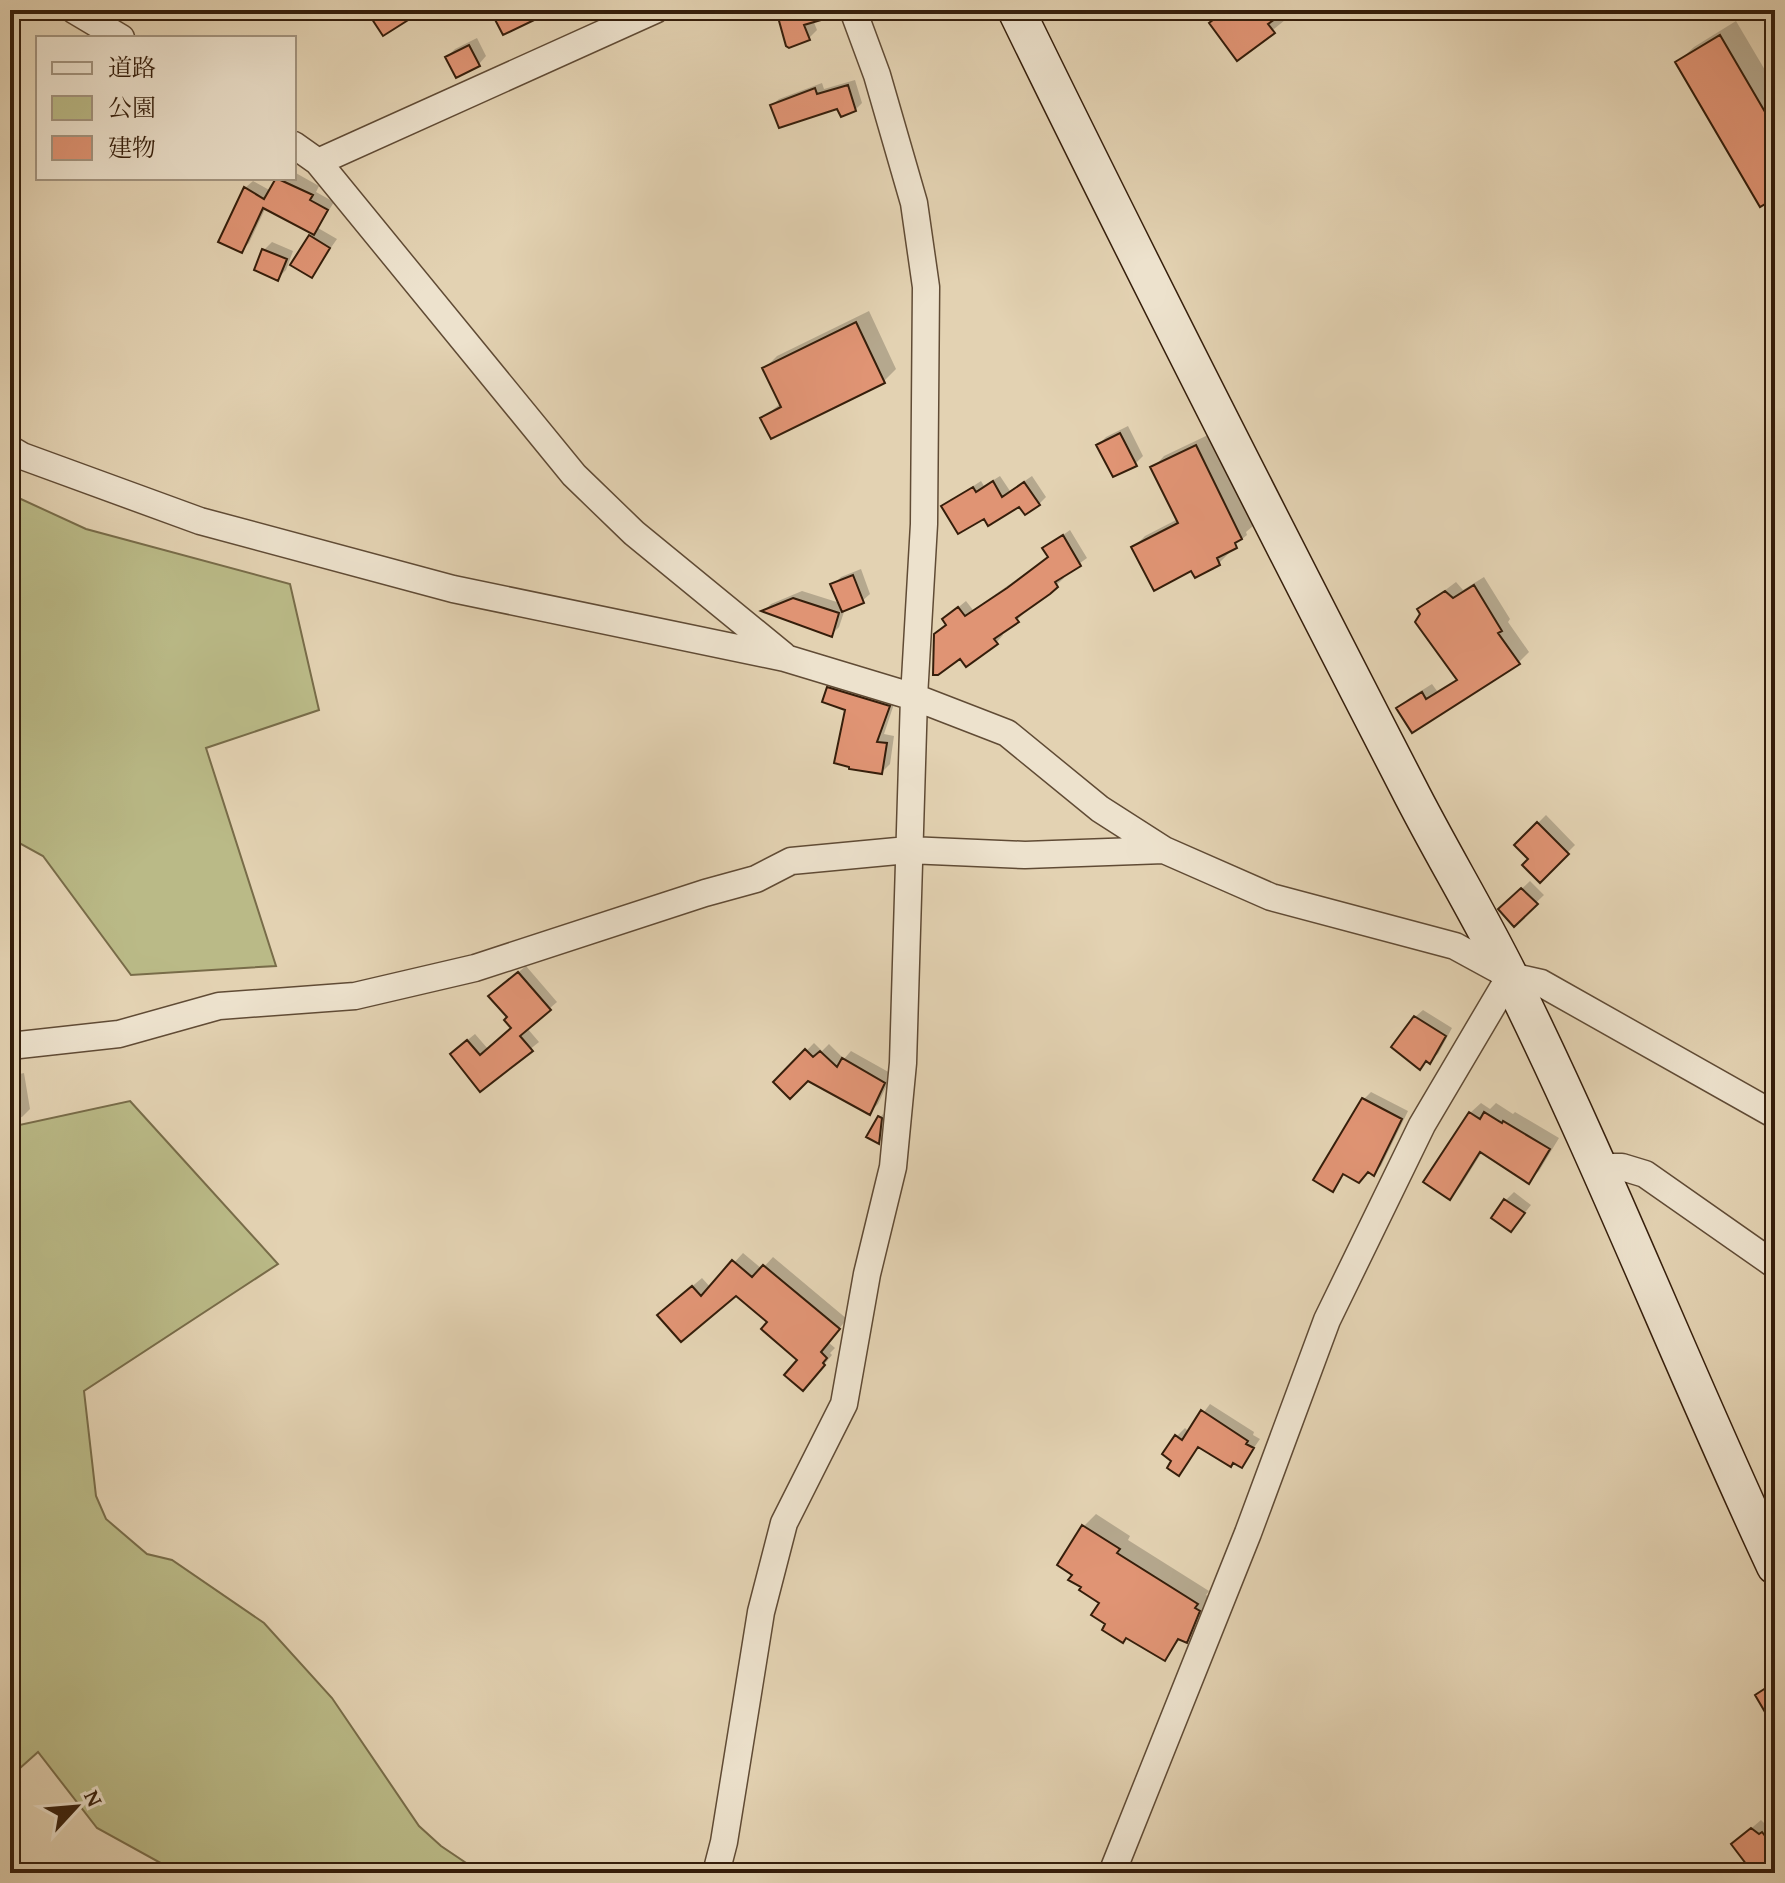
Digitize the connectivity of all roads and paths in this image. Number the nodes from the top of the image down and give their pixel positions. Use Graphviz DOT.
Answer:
graph roads {
  1 [pos="74,10"];
  2 [pos="655,10"];
  3 [pos="853,10"];
  4 [pos="1016,10"];
  5 [pos="118,36"];
  6 [pos="296,146"];
  7 [pos="318,162"];
  8 [pos="10,449"];
  9 [pos="785,658"];
  10 [pos="914,697"];
  11 [pos="908,850"];
  12 [pos="1164,850"];
  13 [pos="1510,976"];
  14 [pos="10,1046"];
  15 [pos="1775,1115"];
  16 [pos="1599,1167"];
  17 [pos="1775,1265"];
  18 [pos="1775,1566"];
  19 [pos="716,1873"];
  20 [pos="1112,1873"];
  1 -- 5 [label="street"];
  2 -- 7 [label="street"];
  3 -- 10 [label="street"];
  4 -- 13 [label="street"];
  6 -- 7 [label="street"];
  7 -- 9 [label="street"];
  8 -- 9 [label="street"];
  9 -- 10 [label="street"];
  10 -- 11 [label="street"];
  10 -- 12 [label="street"];
  11 -- 12 [label="street"];
  11 -- 14 [label="street"];
  11 -- 19 [label="street"];
  12 -- 13 [label="street"];
  13 -- 15 [label="street"];
  13 -- 16 [label="street"];
  13 -- 20 [label="street"];
  16 -- 17 [label="street"];
  16 -- 18 [label="street"];
}
